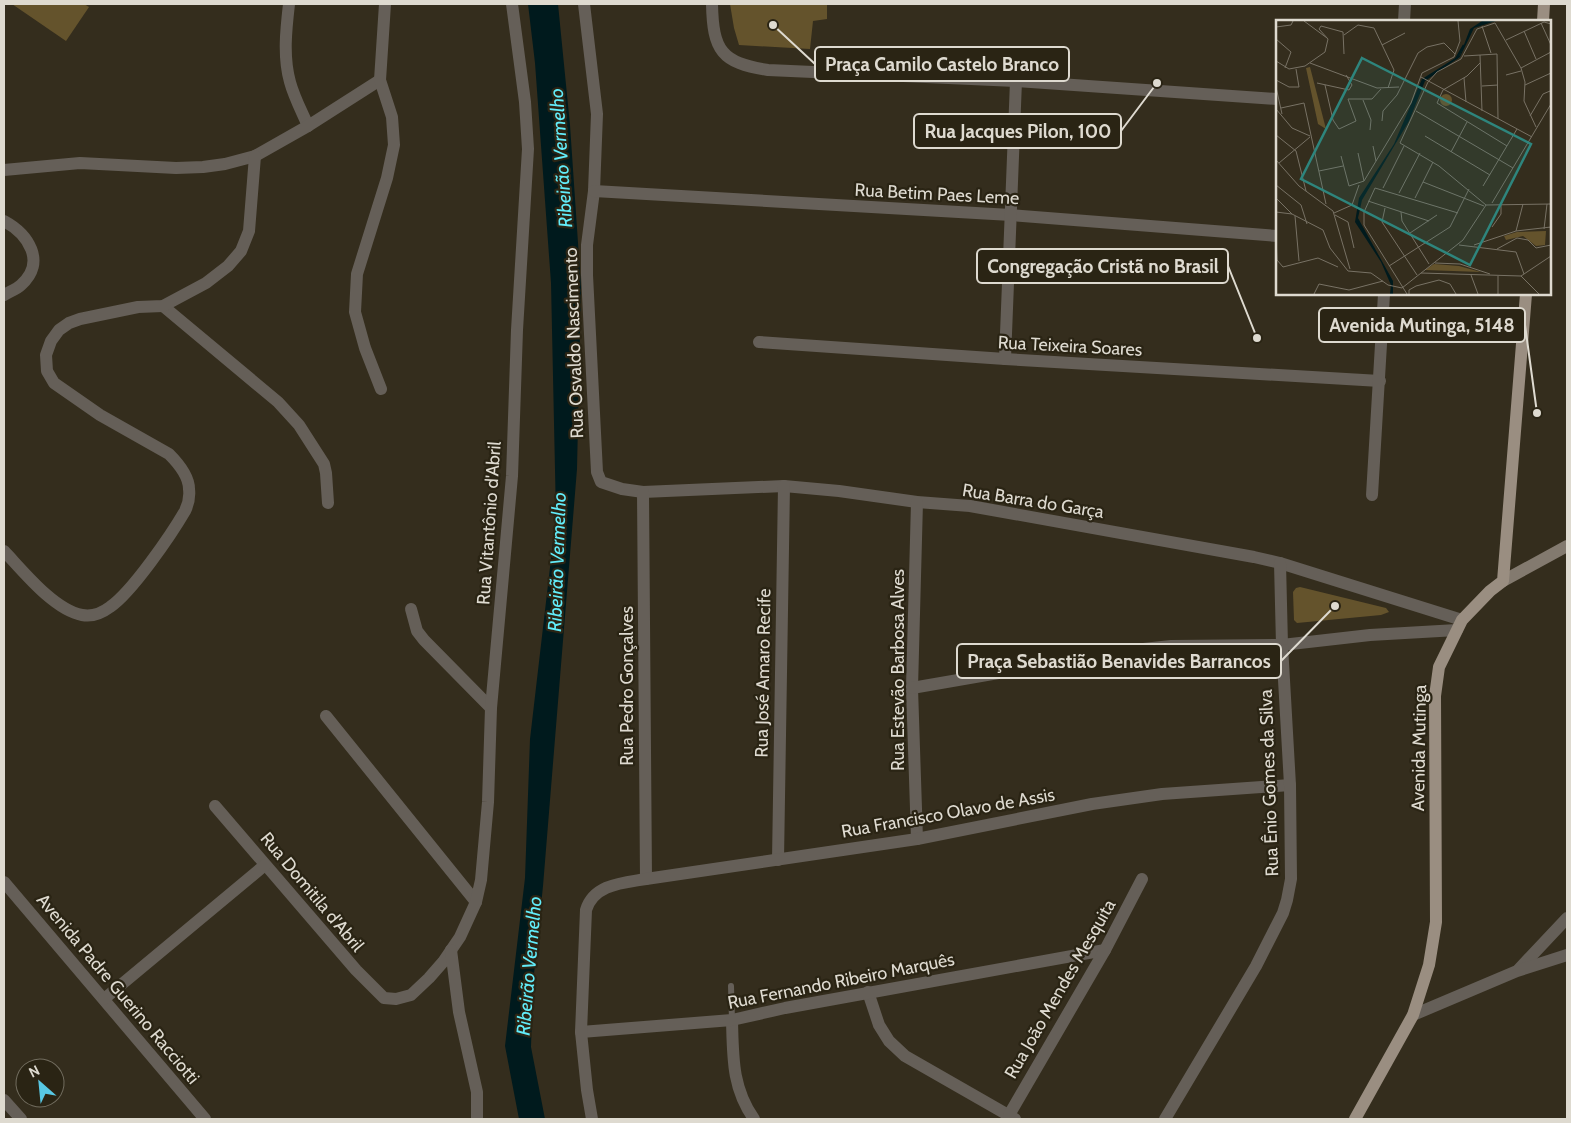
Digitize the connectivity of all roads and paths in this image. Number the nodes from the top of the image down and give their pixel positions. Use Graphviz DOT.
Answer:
graph roads {
  1 [pos="289,4"];
  2 [pos="385,4"];
  3 [pos="512,4"];
  4 [pos="584,4"];
  5 [pos="712,4"];
  6 [pos="1405,4"];
  7 [pos="1544,4"];
  8 [pos="1404,20"];
  9 [pos="1543,20"];
  10 [pos="380,80"];
  11 [pos="1016,81"];
  12 [pos="1276,99"];
  13 [pos="308,126"];
  14 [pos="255,156"];
  15 [pos="4,170"];
  16 [pos="594,191"];
  17 [pos="1011,216"];
  18 [pos="4,221"];
  19 [pos="1276,236"];
  20 [pos="4,295"];
  21 [pos="1384,295"];
  22 [pos="1526,295"];
  23 [pos="163,306"];
  24 [pos="759,342"];
  25 [pos="1005,360"];
  26 [pos="1380,381"];
  27 [pos="381,389"];
  28 [pos="596,472"];
  29 [pos="784,486"];
  30 [pos="643,492"];
  31 [pos="1372,495"];
  32 [pos="917,502"];
  33 [pos="328,503"];
  34 [pos="1567,546"];
  35 [pos="4,551"];
  36 [pos="1280,563"];
  37 [pos="1503,581"];
  38 [pos="411,609"];
  39 [pos="1459,625"];
  40 [pos="1282,644"];
  41 [pos="912,688"];
  42 [pos="491,708"];
  43 [pos="326,716"];
  44 [pos="1290,785"];
  45 [pos="215,806"];
  46 [pos="917,838"];
  47 [pos="778,860"];
  48 [pos="266,865"];
  49 [pos="646,879"];
  50 [pos="1142,879"];
  51 [pos="4,882"];
  52 [pos="476,902"];
  53 [pos="1567,918"];
  54 [pos="451,950"];
  55 [pos="1105,950"];
  56 [pos="1567,955"];
  57 [pos="1517,970"];
  58 [pos="731,986"];
  59 [pos="868,992"];
  60 [pos="384,998"];
  61 [pos="104,999"];
  62 [pos="1412,1015"];
  63 [pos="732,1020"];
  64 [pos="581,1032"];
  65 [pos="4,1100"];
  66 [pos="1012,1117"];
  67 [pos="20,1119"];
  68 [pos="206,1119"];
  69 [pos="477,1119"];
  70 [pos="592,1119"];
  71 [pos="754,1119"];
  72 [pos="1165,1119"];
  73 [pos="1355,1119"];
  1 -- 13 [label="street"];
  2 -- 10 [label="street"];
  3 -- 42 [label="street, Rua Vitantônio d'Abril"];
  4 -- 16 [label="street, Rua Osvaldo Nascimento"];
  5 -- 11 [label="street"];
  6 -- 8 [label="street"];
  7 -- 9 [label="main road"];
  10 -- 13 [label="street"];
  10 -- 27 [label="street"];
  11 -- 12 [label="street"];
  11 -- 17 [label="street"];
  13 -- 14 [label="street"];
  14 -- 15 [label="street"];
  14 -- 23 [label="street"];
  16 -- 17 [label="street, Rua Betim Paes Leme"];
  16 -- 28 [label="street, Rua Osvaldo Nascimento"];
  17 -- 19 [label="street, Rua Betim Paes Leme"];
  17 -- 25 [label="street"];
  18 -- 20 [label="street"];
  21 -- 26 [label="street"];
  22 -- 37 [label="main road"];
  23 -- 33 [label="street"];
  23 -- 35 [label="street"];
  24 -- 25 [label="street, Rua Teixeira Soares"];
  25 -- 26 [label="street, Rua Teixeira Soares"];
  26 -- 31 [label="street"];
  28 -- 30 [label="street, Rua Barra do Garça"];
  29 -- 30 [label="street, Rua Barra do Garça"];
  29 -- 32 [label="street, Rua Barra do Garça"];
  29 -- 47 [label="street, Rua José Amaro Recife"];
  30 -- 49 [label="street, Rua Pedro Gonçalves"];
  32 -- 36 [label="street, Rua Barra do Garça"];
  32 -- 41 [label="street, Rua Estevão Barbosa Alves"];
  34 -- 37 [label="main road"];
  36 -- 39 [label="street, Rua Barra do Garça"];
  36 -- 40 [label="street, Rua Ênio Gomes da Silva"];
  37 -- 39 [label="main road, Avenida Mutinga"];
  38 -- 42 [label="street"];
  39 -- 40 [label="street"];
  39 -- 62 [label="main road, Avenida Mutinga"];
  40 -- 41 [label="street"];
  40 -- 44 [label="street, Rua Ênio Gomes da Silva"];
  41 -- 46 [label="street, Rua Estevão Barbosa Alves"];
  42 -- 52 [label="street, Rua Vitantônio d'Abril"];
  43 -- 52 [label="street"];
  44 -- 46 [label="street, Rua Francisco Olavo de Assis"];
  44 -- 72 [label="street, Rua Ênio Gomes da Silva"];
  45 -- 48 [label="street, Rua Domitila d'Abril"];
  46 -- 47 [label="street, Rua Francisco Olavo de Assis"];
  47 -- 49 [label="street, Rua Francisco Olavo de Assis"];
  48 -- 60 [label="street, Rua Domitila d'Abril"];
  48 -- 61 [label="street"];
  49 -- 64 [label="street, Rua Francisco Olavo de Assis"];
  50 -- 55 [label="street, Rua João Mendes Mesquita"];
  51 -- 61 [label="street, Avenida Padre Guerino Racciotti"];
  52 -- 54 [label="street, Rua Vitantônio d'Abril"];
  53 -- 57 [label="street"];
  54 -- 60 [label="street, Rua Vitantônio d'Abril"];
  54 -- 69 [label="street"];
  55 -- 59 [label="street, Rua Fernando Ribeiro Marquês"];
  55 -- 66 [label="street, Rua João Mendes Mesquita"];
  56 -- 57 [label="street"];
  57 -- 62 [label="street"];
  58 -- 63 [label="lane"];
  59 -- 63 [label="street, Rua Fernando Ribeiro Marquês"];
  59 -- 66 [label="street"];
  61 -- 68 [label="street, Avenida Padre Guerino Racciotti"];
  62 -- 73 [label="main road, Avenida Mutinga"];
  63 -- 64 [label="street, Rua Fernando Ribeiro Marquês"];
  63 -- 71 [label="street"];
  64 -- 70 [label="street"];
  65 -- 67 [label="street"];
}
